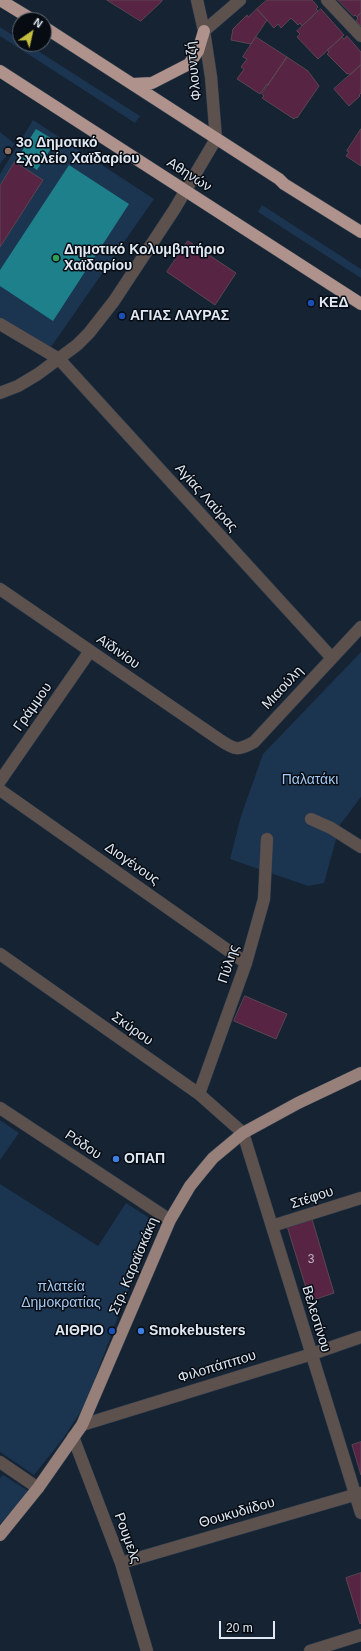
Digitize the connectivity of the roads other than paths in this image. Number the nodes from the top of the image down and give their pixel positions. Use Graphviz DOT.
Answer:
graph roads {
  1 [pos="0,0"];
  2 [pos="198,0"];
  3 [pos="240,0"];
  4 [pos="327,0"];
  5 [pos="19,12"];
  6 [pos="204,31"];
  7 [pos="52,32"];
  8 [pos="361,36"];
  9 [pos="0,71"];
  10 [pos="133,84"];
  11 [pos="216,139"];
  12 [pos="185,190"];
  13 [pos="361,232"];
  14 [pos="361,304"];
  15 [pos="0,324"];
  16 [pos="59,359"];
  17 [pos="0,394"];
  18 [pos="0,589"];
  19 [pos="361,627"];
  20 [pos="90,651"];
  21 [pos="332,658"];
  22 [pos="220,740"];
  23 [pos="0,781"];
  24 [pos="0,790"];
  25 [pos="311,819"];
  26 [pos="267,839"];
  27 [pos="361,847"];
  28 [pos="0,954"];
  29 [pos="246,963"];
  30 [pos="361,1073"];
  31 [pos="199,1094"];
  32 [pos="0,1108"];
  33 [pos="243,1134"];
  34 [pos="361,1198"];
  35 [pos="170,1220"];
  36 [pos="272,1226"];
  37 [pos="361,1337"];
  38 [pos="312,1354"];
  39 [pos="82,1425"];
  40 [pos="73,1437"];
  41 [pos="1,1465"];
  42 [pos="38,1488"];
  43 [pos="358,1494"];
  44 [pos="361,1513"];
  45 [pos="0,1535"];
  46 [pos="120,1563"];
  47 [pos="361,1635"];
  48 [pos="147,1651"];
  49 [pos="310,1651"];
  1 -- 5 [label="highway"];
  2 -- 6 [label="street, Φλουντζή"];
  3 -- 6 [label="street"];
  4 -- 8 [label="street"];
  6 -- 10 [label="highway"];
  6 -- 11 [label="street, Φλουντζή"];
  7 -- 10 [label="highway"];
  9 -- 12 [label="highway, Αθηνών"];
  10 -- 11 [label="highway"];
  11 -- 12 [label="street"];
  11 -- 13 [label="highway"];
  12 -- 14 [label="highway, Αθηνών"];
  12 -- 16 [label="street"];
  15 -- 16 [label="street, Αγίας Λαύρας"];
  16 -- 17 [label="street"];
  16 -- 21 [label="street, Αγίας Λαύρας"];
  18 -- 20 [label="street, Αϊδινίου"];
  19 -- 21 [label="street, Μιαούλη"];
  20 -- 22 [label="street, Αϊδινίου"];
  20 -- 23 [label="street, Γράμμου"];
  21 -- 22 [label="street, Μιαούλη"];
  24 -- 29 [label="street, Διογένους"];
  25 -- 27 [label="street"];
  26 -- 29 [label="street, Πύλης"];
  28 -- 31 [label="street, Σκύρου"];
  29 -- 31 [label="street, Πύλης"];
  30 -- 33 [label="main road, Στρ. Καραϊσκάκη"];
  31 -- 33 [label="street, Σκύρου"];
  32 -- 35 [label="street, Ρόδου"];
  33 -- 35 [label="main road, Στρ. Καραϊσκάκη"];
  33 -- 36 [label="street, Βελεστίνου"];
  34 -- 36 [label="street, Στέφου"];
  35 -- 39 [label="main road, Στρ. Καραϊσκάκη"];
  36 -- 38 [label="street, Βελεστίνου"];
  37 -- 38 [label="street, Φιλοπάππου"];
  38 -- 39 [label="street, Φιλοπάππου"];
  38 -- 43 [label="street, Βελεστίνου"];
  39 -- 40 [label="main road, Στρ. Καραϊσκάκη"];
  40 -- 42 [label="main road, Στρ. Καραϊσκάκη"];
  40 -- 46 [label="street, Ρουμελς"];
  41 -- 42 [label="street"];
  42 -- 45 [label="main road, Στρ. Καραϊσκάκη"];
  43 -- 44 [label="street, Βελεστίνου"];
  43 -- 46 [label="street, Θουκυδιίδου"];
  46 -- 48 [label="street, Ρουμελς"];
  47 -- 49 [label="street"];
}
